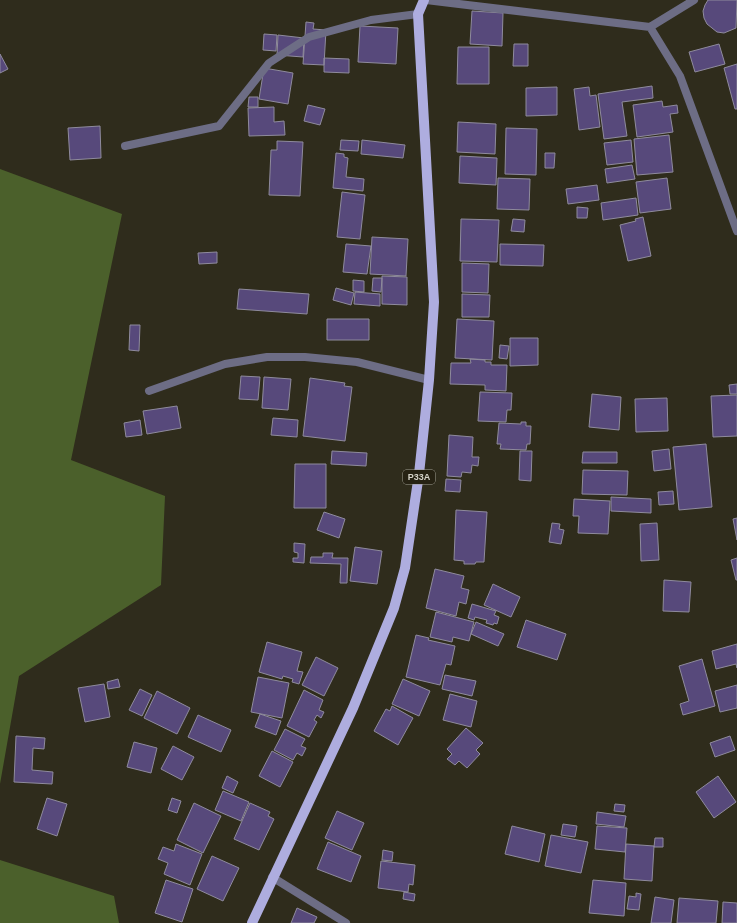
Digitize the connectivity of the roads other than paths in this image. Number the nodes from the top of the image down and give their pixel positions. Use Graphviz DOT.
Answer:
graph roads {
  1 [pos="425,0"];
  2 [pos="694,0"];
  3 [pos="418,14"];
  4 [pos="650,27"];
  5 [pos="125,146"];
  6 [pos="737,231"];
  7 [pos="429,380"];
  8 [pos="149,391"];
  9 [pos="272,877"];
  10 [pos="252,923"];
  11 [pos="346,923"];
  1 -- 3 [label="main road, P33A"];
  1 -- 4 [label="street"];
  2 -- 4 [label="street"];
  3 -- 5 [label="street"];
  3 -- 7 [label="main road, P33A"];
  4 -- 6 [label="street"];
  7 -- 8 [label="street"];
  7 -- 9 [label="main road, P33A"];
  9 -- 10 [label="main road, P33A"];
  9 -- 11 [label="street"];
}
